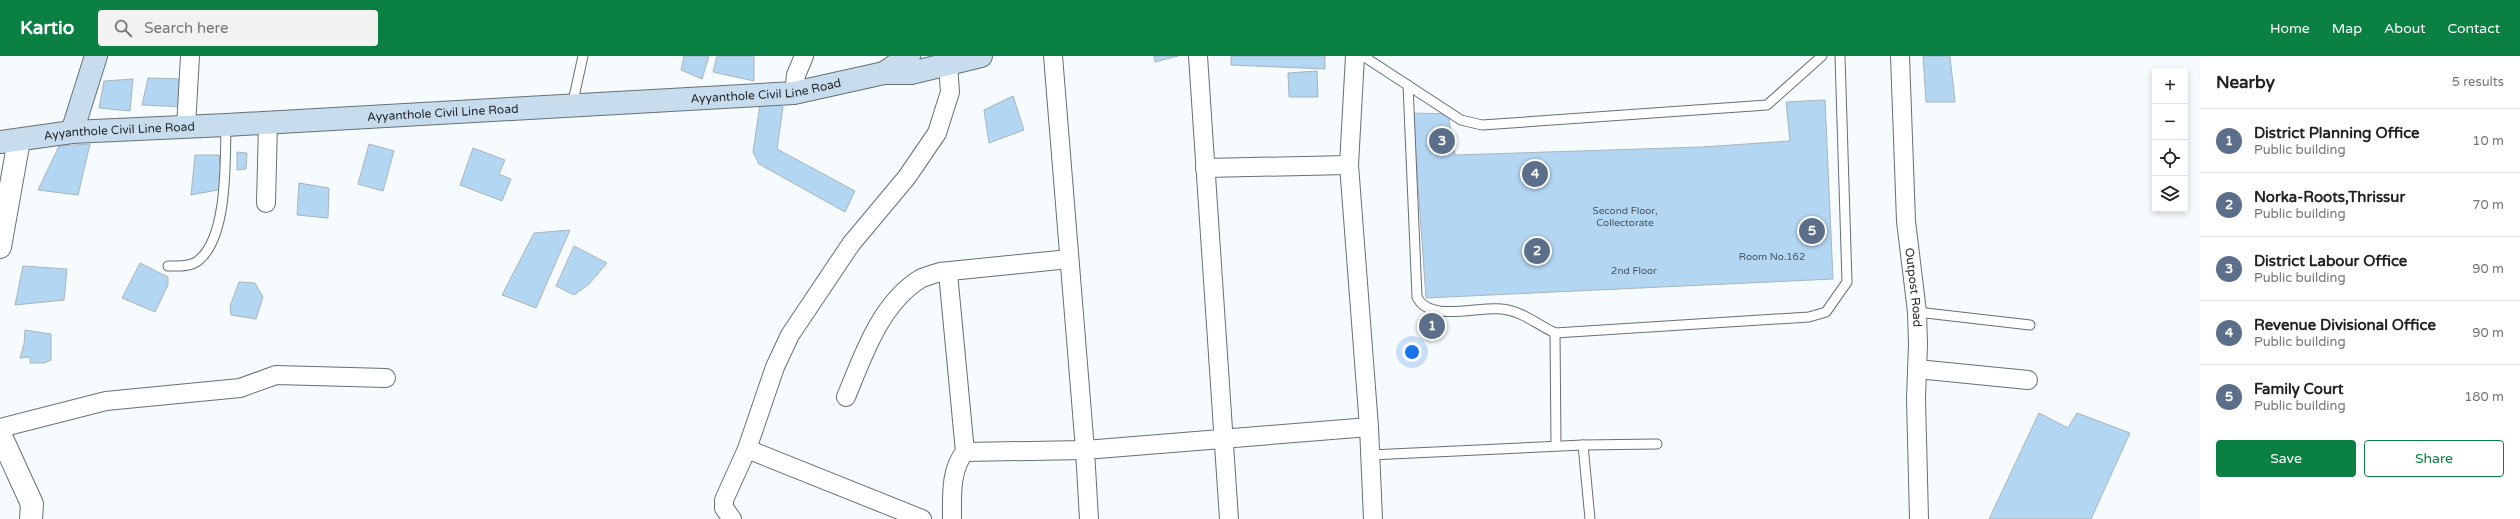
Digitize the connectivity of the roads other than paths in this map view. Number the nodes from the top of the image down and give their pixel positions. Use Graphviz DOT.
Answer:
graph roads {
  1 [pos="96,56"];
  2 [pos="190,56"];
  3 [pos="583,56"];
  4 [pos="804,56"];
  5 [pos="909,56"];
  6 [pos="981,56"];
  7 [pos="1053,56"];
  8 [pos="1198,56"];
  9 [pos="1355,56"];
  10 [pos="1363,56"];
  11 [pos="1822,56"];
  12 [pos="1840,56"];
  13 [pos="1900,56"];
  14 [pos="948,65"];
  15 [pos="884,73"];
  16 [pos="1408,85"];
  17 [pos="794,93"];
  18 [pos="572,106"];
  19 [pos="268,123"];
  20 [pos="226,125"];
  21 [pos="186,127"];
  22 [pos="72,132"];
  23 [pos="9,141"];
  24 [pos="1350,165"];
  25 [pos="1205,168"];
  26 [pos="266,203"];
  27 [pos="0,247"];
  28 [pos="1069,259"];
  29 [pos="168,266"];
  30 [pos="948,273"];
  31 [pos="1917,312"];
  32 [pos="2030,325"];
  33 [pos="1555,333"];
  34 [pos="1917,369"];
  35 [pos="386,378"];
  36 [pos="2028,380"];
  37 [pos="846,397"];
  38 [pos="1369,427"];
  39 [pos="0,428"];
  40 [pos="0,434"];
  41 [pos="1223,438"];
  42 [pos="1657,444"];
  43 [pos="1556,445"];
  44 [pos="1583,446"];
  45 [pos="747,448"];
  46 [pos="1085,450"];
  47 [pos="965,452"];
  48 [pos="1370,455"];
  49 [pos="31,519"];
  50 [pos="732,519"];
  51 [pos="922,519"];
  52 [pos="952,519"];
  53 [pos="1089,519"];
  54 [pos="1229,519"];
  55 [pos="1372,519"];
  56 [pos="1590,519"];
  57 [pos="1919,519"];
  1 -- 22 [label="main road"];
  2 -- 21 [label="street"];
  3 -- 18 [label="lane"];
  4 -- 17 [label="street"];
  5 -- 15 [label="main road, Ayyanthole Civil Line Road"];
  6 -- 14 [label="main road, Ayyanthole Civil Line Road"];
  7 -- 28 [label="street"];
  8 -- 25 [label="street"];
  9 -- 24 [label="street"];
  10 -- 16 [label="lane"];
  11 -- 16 [label="lane"];
  12 -- 33 [label="lane"];
  13 -- 31 [label="street, Outpost Road"];
  14 -- 15 [label="main road, Ayyanthole Civil Line Road"];
  14 -- 45 [label="street"];
  15 -- 17 [label="main road, Ayyanthole Civil Line Road"];
  16 -- 33 [label="lane"];
  17 -- 18 [label="main road, Ayyanthole Civil Line Road"];
  18 -- 19 [label="main road, Ayyanthole Civil Line Road"];
  19 -- 20 [label="main road, Ayyanthole Civil Line Road"];
  19 -- 26 [label="street"];
  20 -- 21 [label="main road, Ayyanthole Civil Line Road"];
  20 -- 29 [label="lane"];
  21 -- 22 [label="main road, Ayyanthole Civil Line Road"];
  22 -- 23 [label="main road, Ayyanthole Civil Line Road"];
  23 -- 27 [label="street"];
  24 -- 25 [label="street"];
  24 -- 38 [label="street"];
  25 -- 41 [label="street"];
  28 -- 30 [label="street"];
  28 -- 46 [label="street"];
  30 -- 37 [label="street"];
  30 -- 47 [label="street"];
  31 -- 32 [label="lane"];
  31 -- 34 [label="street, Outpost Road"];
  33 -- 43 [label="lane"];
  34 -- 36 [label="street"];
  34 -- 57 [label="street, Outpost Road"];
  35 -- 39 [label="street"];
  38 -- 41 [label="street"];
  38 -- 48 [label="street"];
  40 -- 49 [label="street"];
  41 -- 46 [label="street"];
  41 -- 54 [label="street"];
  42 -- 44 [label="lane"];
  43 -- 44 [label="lane"];
  43 -- 48 [label="lane"];
  44 -- 56 [label="lane"];
  45 -- 50 [label="street"];
  45 -- 51 [label="street"];
  46 -- 47 [label="street"];
  46 -- 53 [label="street"];
  47 -- 52 [label="street"];
  48 -- 55 [label="street"];
}
